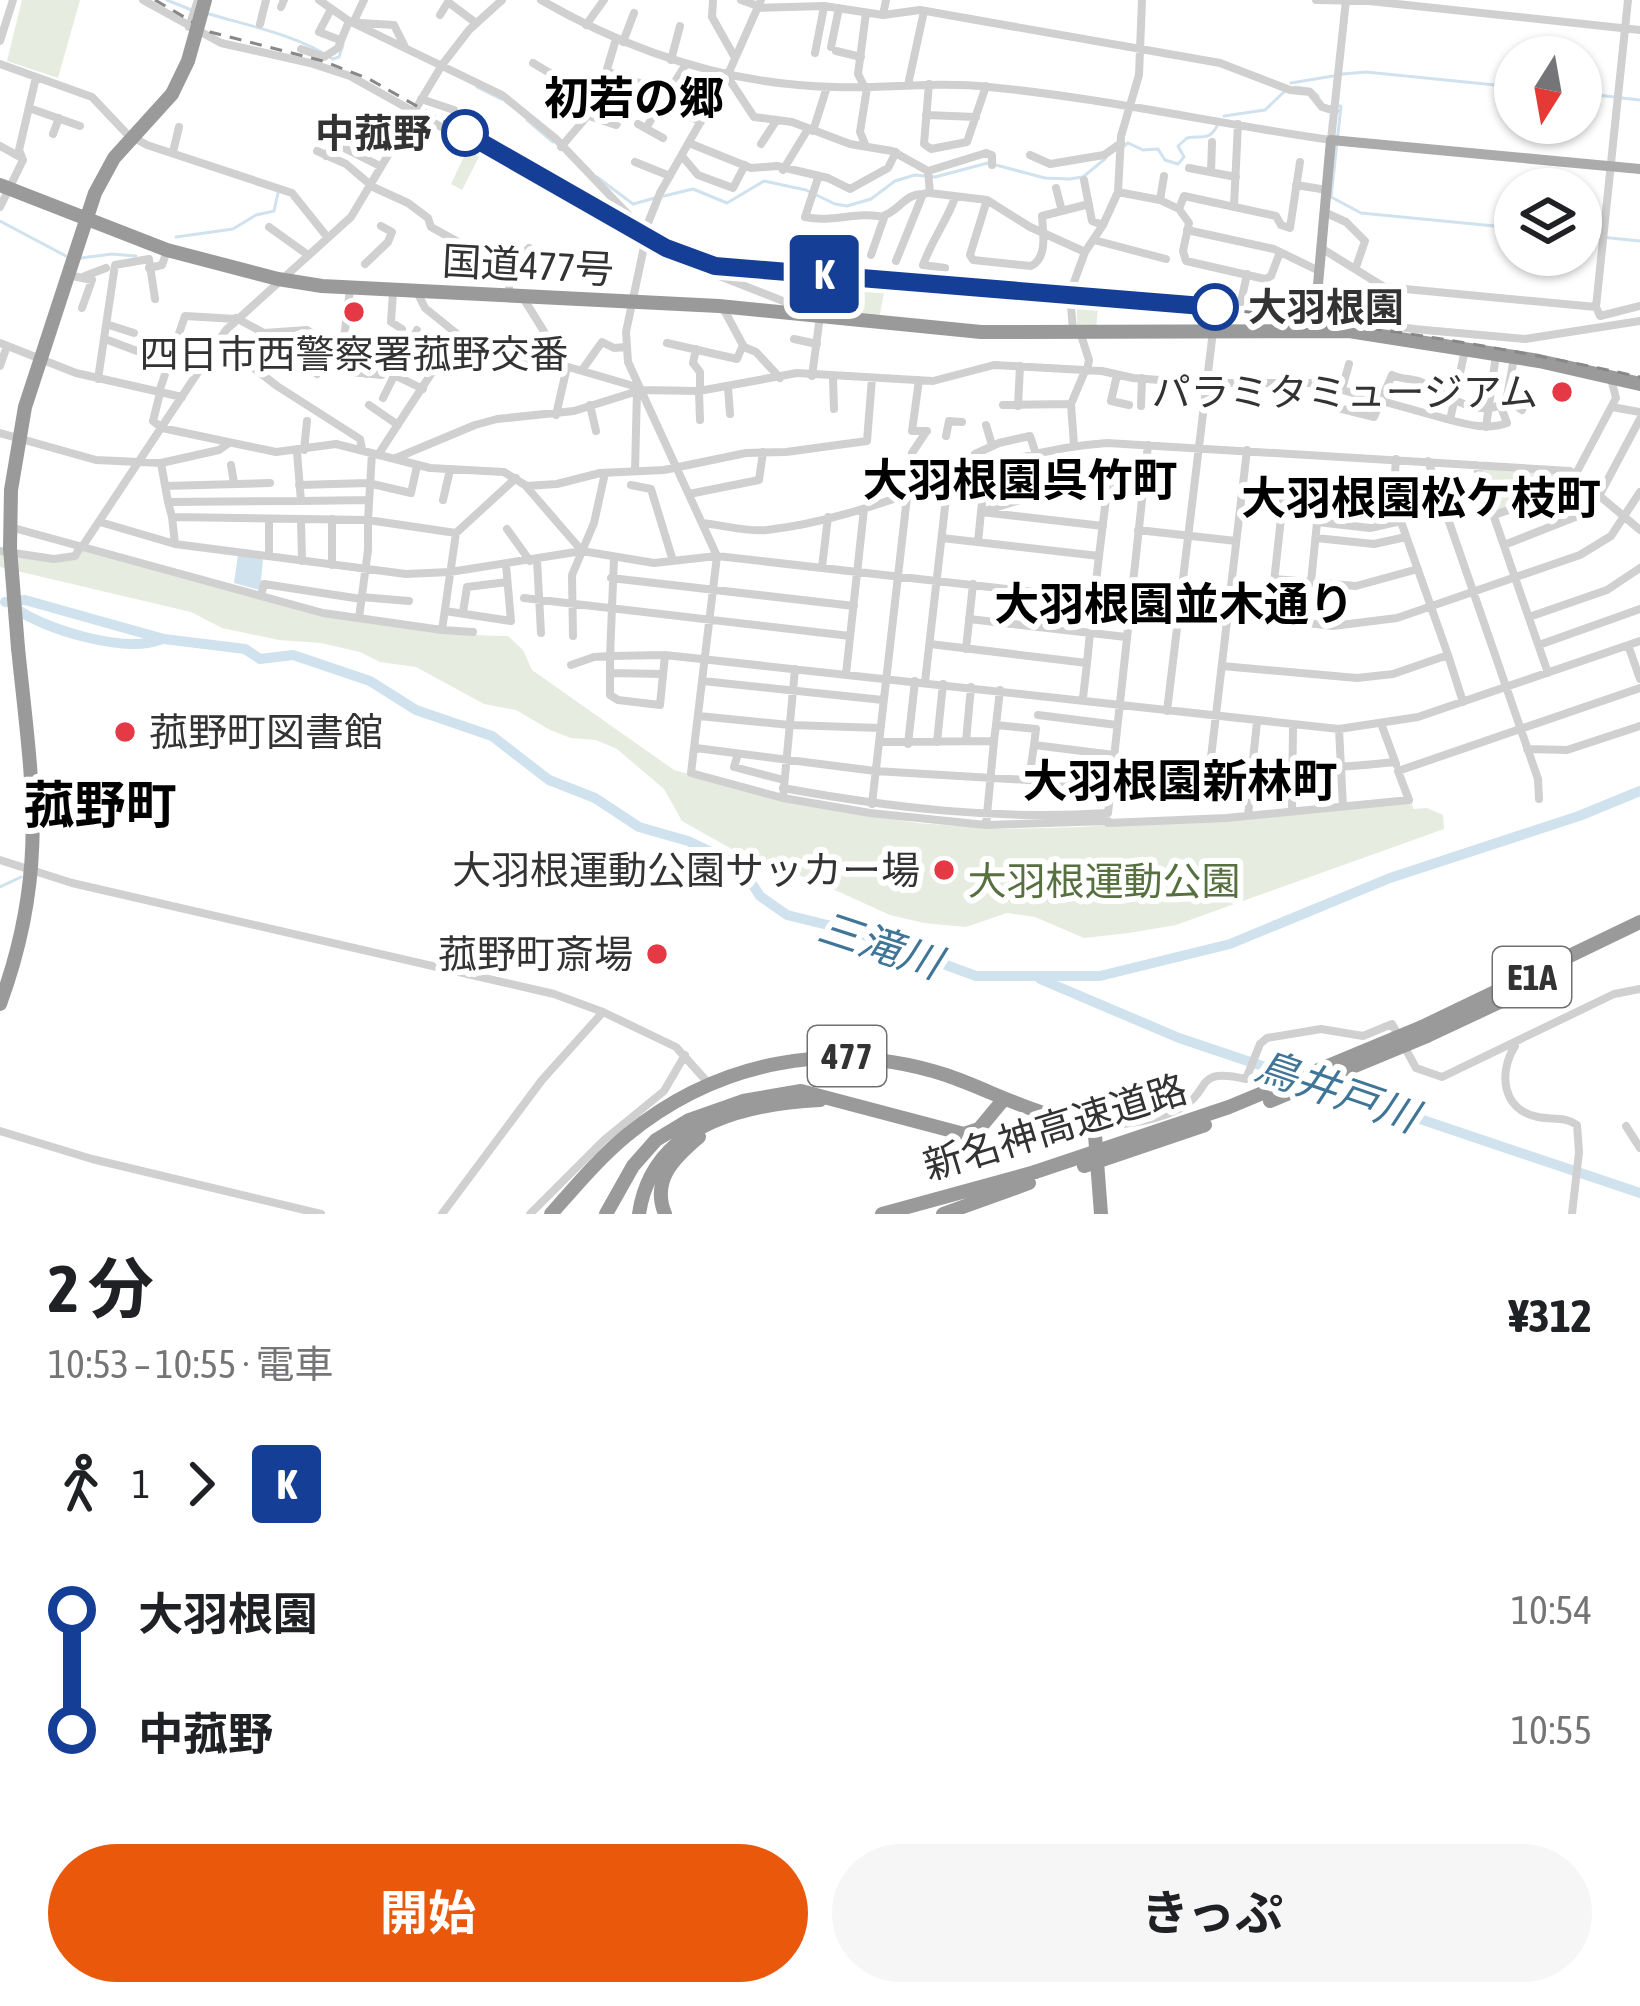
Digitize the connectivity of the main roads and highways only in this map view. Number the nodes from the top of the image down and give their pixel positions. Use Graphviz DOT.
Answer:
graph roads {
  1 [pos="198,5"];
  2 [pos="1640,169"];
  3 [pos="4,187"];
  4 [pos="86,220"];
  5 [pos="1314,321"];
  6 [pos="1640,384"];
  7 [pos="5,549"];
  8 [pos="1640,922"];
  9 [pos="1640,932"];
  10 [pos="4,982"];
  11 [pos="0,1004"];
  12 [pos="1424,1032"];
  13 [pos="1004,1099"];
  14 [pos="744,1105"];
  15 [pos="1035,1178"];
  16 [pos="913,1210"];
  17 [pos="550,1214"];
  18 [pos="606,1214"];
  19 [pos="636,1214"];
  20 [pos="665,1214"];
  21 [pos="866,1214"];
  22 [pos="882,1214"];
  23 [pos="943,1214"];
  24 [pos="1101,1214"];
  1 -- 4 [label="highway, bridge"];
  2 -- 5 [label="main road"];
  3 -- 4 [label="highway, 国道477号"];
  4 -- 5 [label="highway, 国道477号"];
  4 -- 7 [label="highway"];
  5 -- 6 [label="highway, 国道477号"];
  7 -- 10 [label="highway, bridge"];
  8 -- 12 [label="highway, 新名神高速道路 / E1A"];
  9 -- 12 [label="highway, 新名神高速道路 / E1A"];
  10 -- 11 [label="highway"];
  12 -- 15 [label="highway, 新名神高速道路 / E1A, bridge"];
  13 -- 14 [label="highway"];
  13 -- 17 [label="highway, 477"];
  13 -- 24 [label="highway, 477"];
  14 -- 18 [label="highway"];
  14 -- 19 [label="highway"];
  14 -- 20 [label="highway"];
  15 -- 16 [label="highway, 新名神高速道路 / E1A"];
  15 -- 23 [label="highway"];
  16 -- 21 [label="highway"];
  16 -- 22 [label="highway, 新名神高速道路 / E1A"];
}
